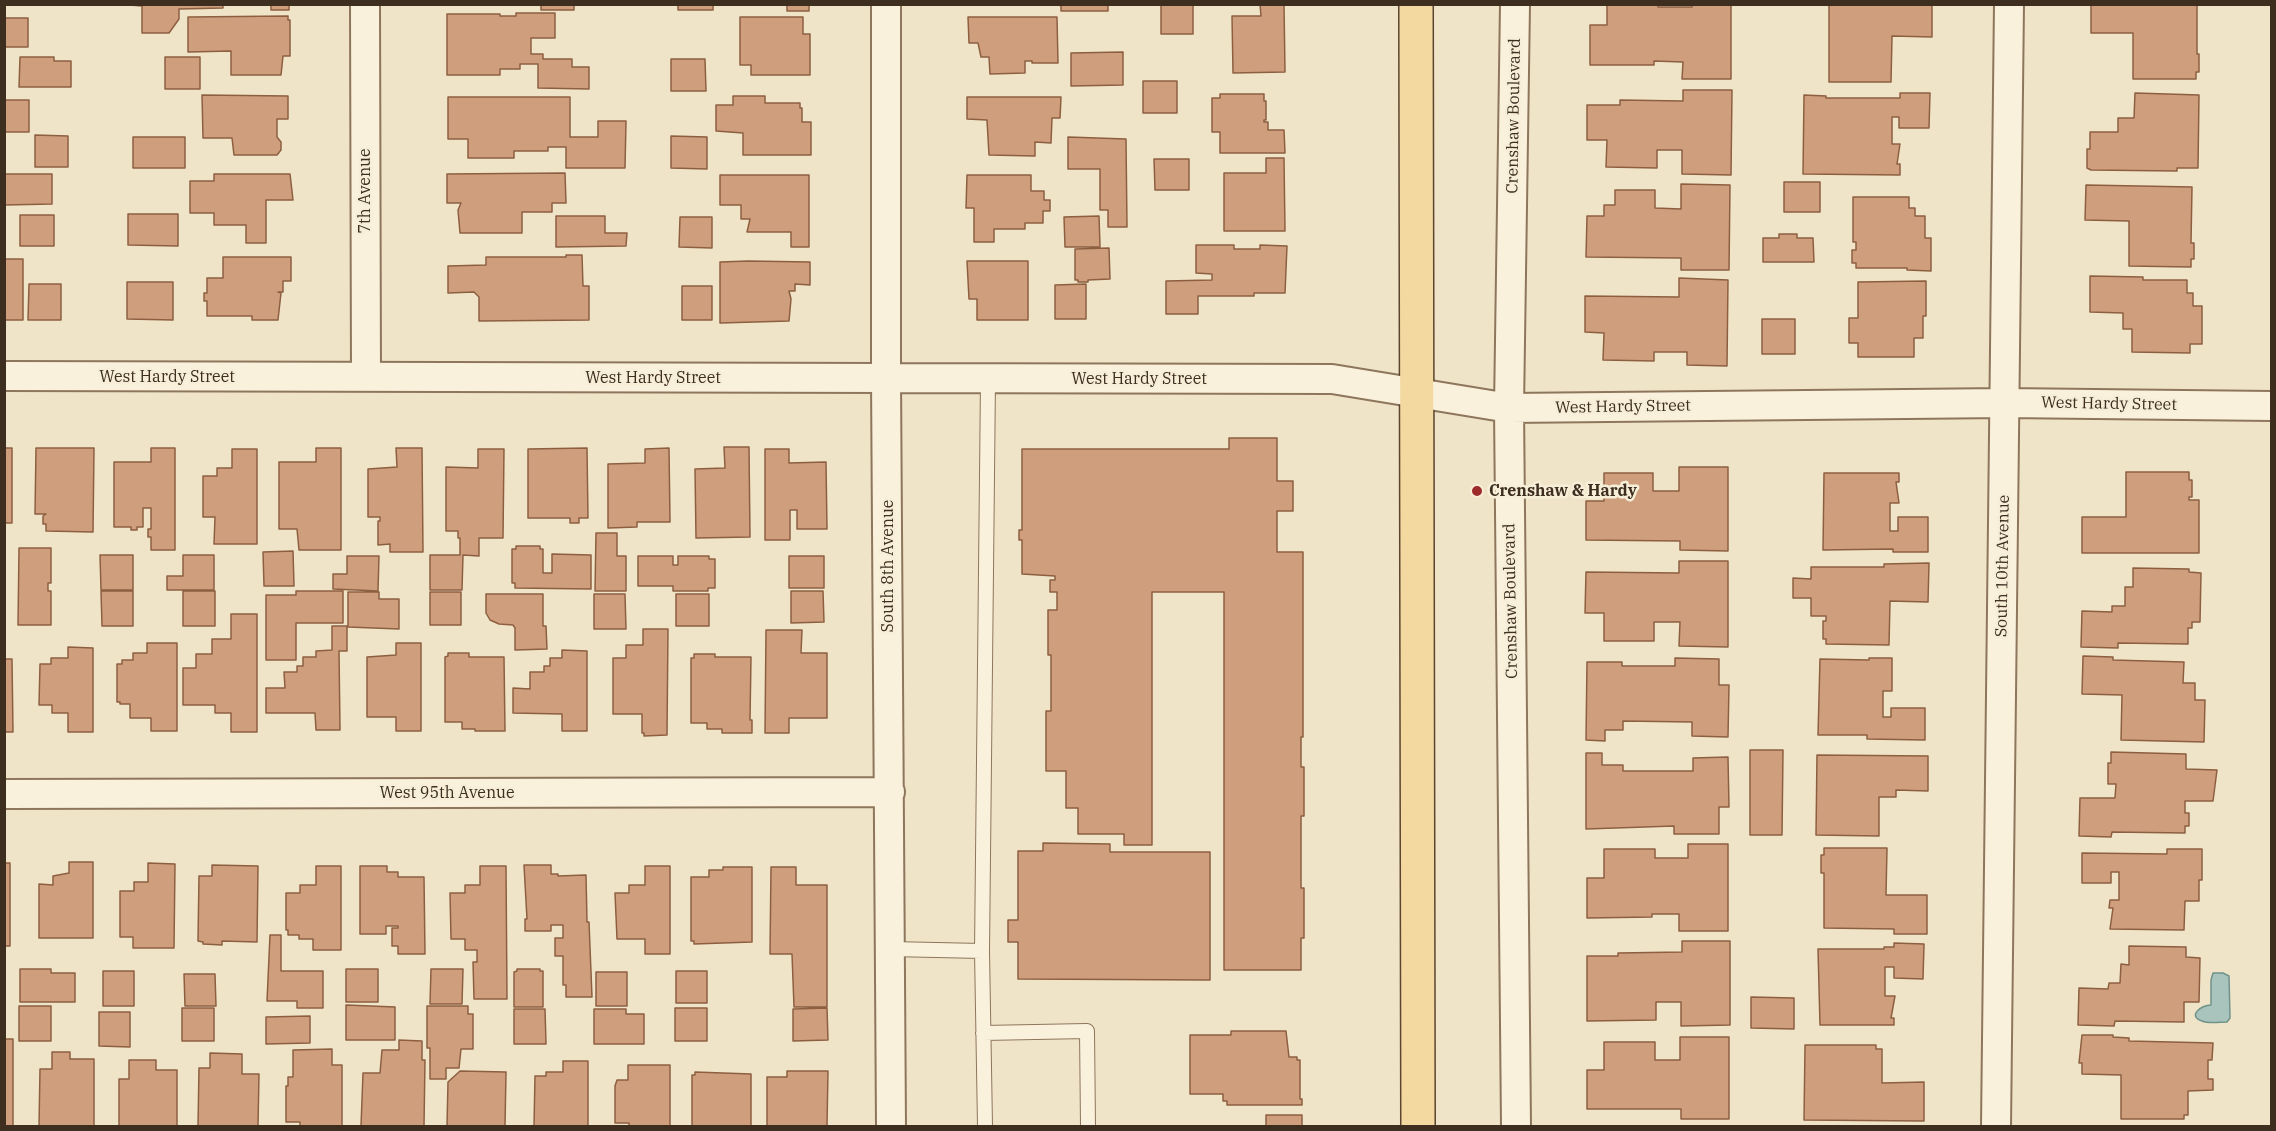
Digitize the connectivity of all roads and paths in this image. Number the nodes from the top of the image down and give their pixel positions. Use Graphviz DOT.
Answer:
graph roads {
  1 [pos="365,4"];
  2 [pos="886,4"];
  3 [pos="1416,4"];
  4 [pos="1515,4"];
  5 [pos="2009,4"];
  6 [pos="4,376"];
  7 [pos="366,377"];
  8 [pos="886,379"];
  9 [pos="988,380"];
  10 [pos="1418,392"];
  11 [pos="2005,403"];
  12 [pos="2271,406"];
  13 [pos="1509,408"];
  14 [pos="890,792"];
  15 [pos="4,794"];
  16 [pos="890,949"];
  17 [pos="982,951"];
  18 [pos="983,1033"];
  19 [pos="891,1126"];
  20 [pos="985,1126"];
  21 [pos="1088,1126"];
  22 [pos="1418,1126"];
  23 [pos="1516,1126"];
  24 [pos="1996,1126"];
  1 -- 7 [label="street, 7th Avenue"];
  2 -- 8 [label="street, South 8th Avenue"];
  3 -- 10 [label="main road"];
  4 -- 13 [label="street, Crenshaw Boulevard"];
  5 -- 11 [label="street, South 10th Avenue"];
  6 -- 7 [label="street, West Hardy Street"];
  7 -- 8 [label="street, West Hardy Street"];
  8 -- 9 [label="street, West Hardy Street"];
  8 -- 14 [label="street, South 8th Avenue"];
  9 -- 10 [label="street, West Hardy Street"];
  9 -- 17 [label="lane"];
  10 -- 13 [label="street, West Hardy Street"];
  10 -- 22 [label="main road"];
  11 -- 12 [label="street, West Hardy Street"];
  11 -- 13 [label="street, West Hardy Street"];
  11 -- 24 [label="street, South 10th Avenue"];
  13 -- 23 [label="street, Crenshaw Boulevard"];
  14 -- 15 [label="street, West 95th Avenue"];
  14 -- 16 [label="street, South 8th Avenue"];
  16 -- 17 [label="lane"];
  16 -- 19 [label="street, South 8th Avenue"];
  17 -- 18 [label="lane"];
  18 -- 20 [label="lane"];
  18 -- 21 [label="lane"];
}
